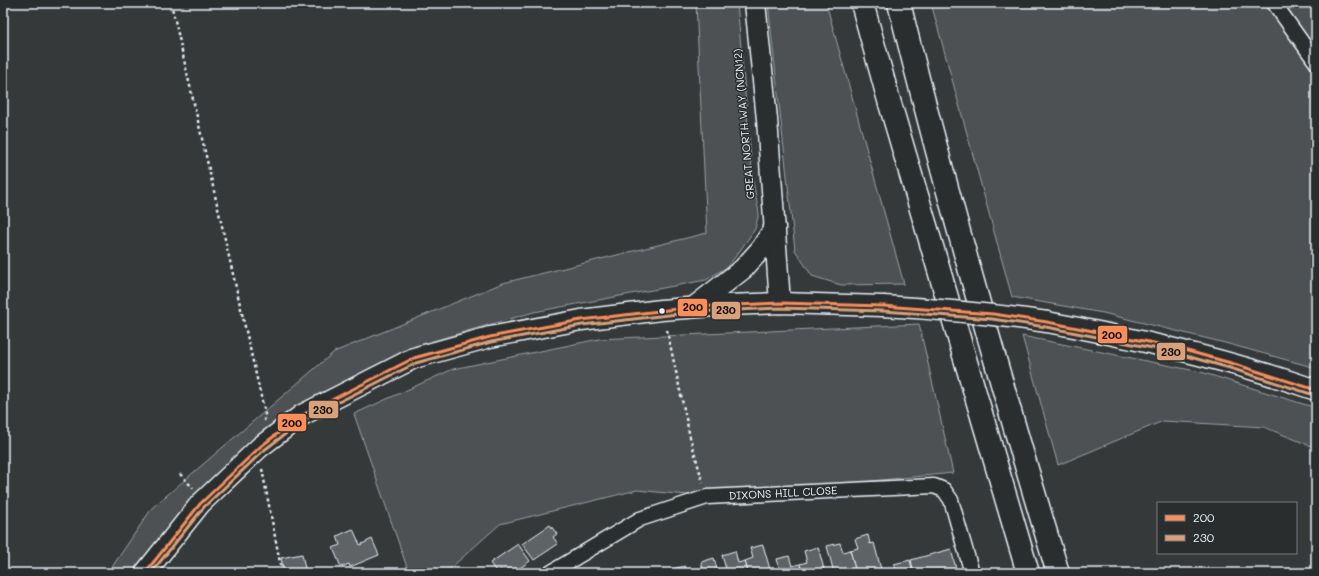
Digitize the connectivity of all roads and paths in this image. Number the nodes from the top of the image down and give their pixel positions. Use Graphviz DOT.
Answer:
graph roads {
  1 [pos="171,3"];
  2 [pos="755,3"];
  3 [pos="862,3"];
  4 [pos="899,3"];
  5 [pos="1274,3"];
  6 [pos="1316,62"];
  7 [pos="775,227"];
  8 [pos="780,303"];
  9 [pos="694,308"];
  10 [pos="667,330"];
  11 [pos="1316,390"];
  12 [pos="260,447"];
  13 [pos="707,497"];
  14 [pos="145,573"];
  15 [pos="282,573"];
  16 [pos="550,573"];
  17 [pos="972,573"];
  18 [pos="1028,573"];
  19 [pos="1058,573"];
  1 -- 12 [label="path"];
  2 -- 7 [label="street"];
  3 -- 18 [label="highway"];
  4 -- 19 [label="highway"];
  5 -- 6 [label="street"];
  7 -- 8 [label="street"];
  7 -- 9 [label="street"];
  8 -- 9 [label="street"];
  8 -- 11 [label="street, bridge"];
  9 -- 12 [label="street"];
  10 -- 13 [label="path"];
  12 -- 14 [label="street"];
  12 -- 15 [label="path"];
  13 -- 16 [label="street, DIXONS HILL CLOSE"];
  13 -- 17 [label="street, DIXONS HILL CLOSE"];
}
